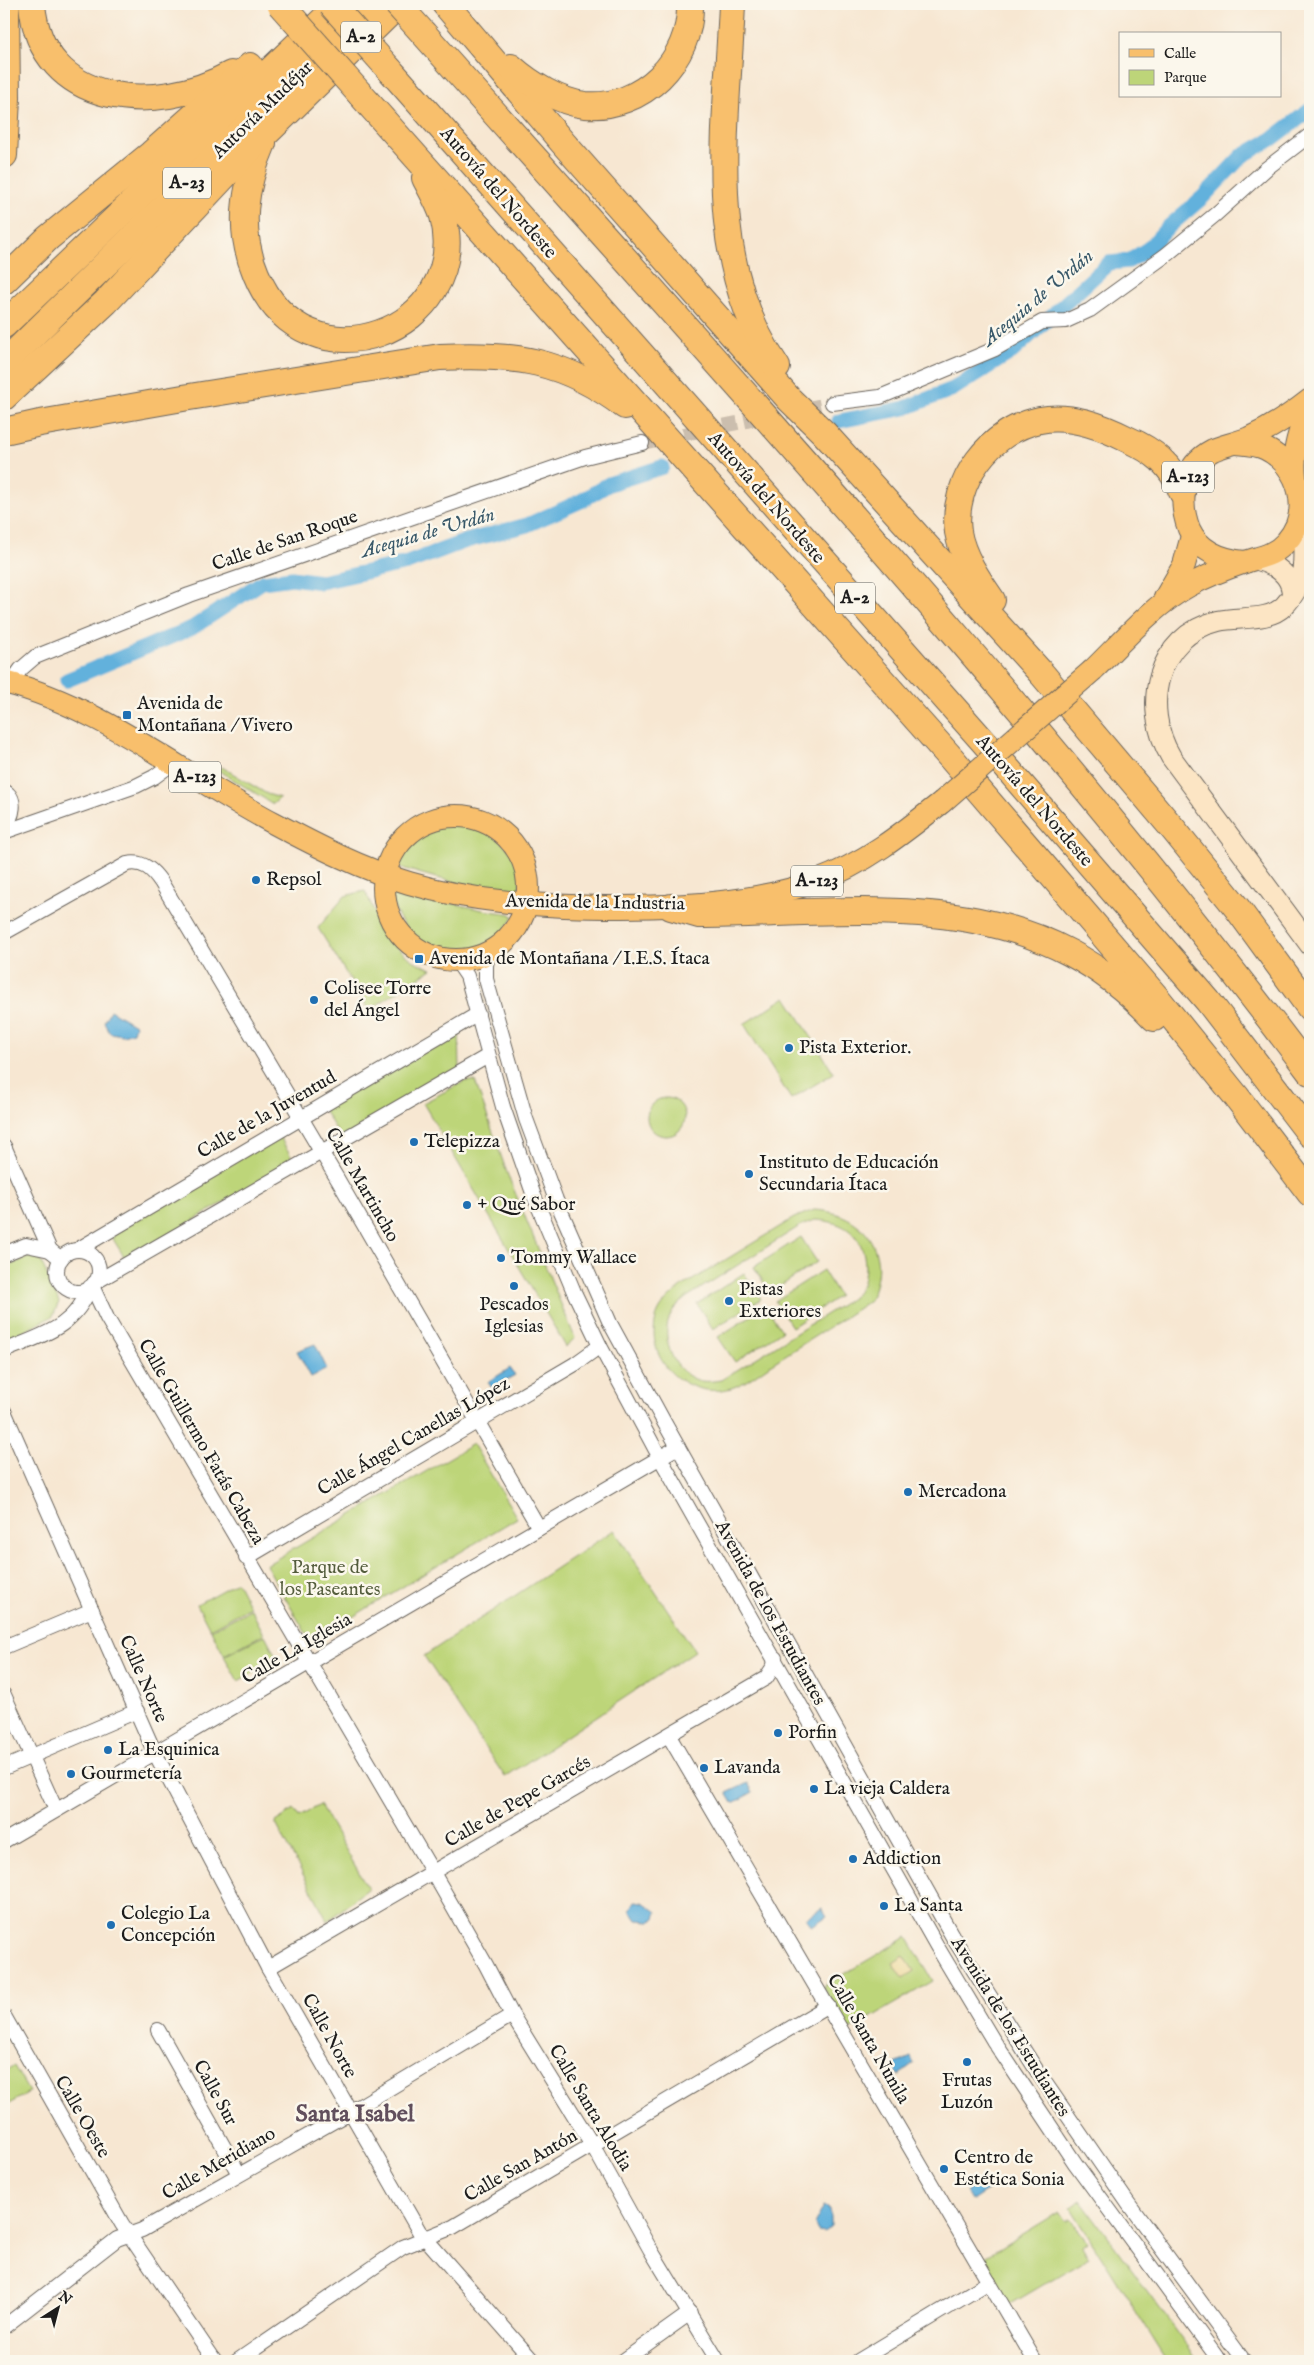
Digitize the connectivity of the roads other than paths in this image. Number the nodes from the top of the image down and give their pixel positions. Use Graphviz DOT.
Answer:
graph roads {
  1 [pos="6,4"];
  2 [pos="32,4"];
  3 [pos="280,4"];
  4 [pos="314,4"];
  5 [pos="331,4"];
  6 [pos="340,4"];
  7 [pos="372,4"];
  8 [pos="398,4"];
  9 [pos="690,4"];
  10 [pos="732,4"];
  11 [pos="451,10"];
  12 [pos="264,54"];
  13 [pos="268,131"];
  14 [pos="1310,135"];
  15 [pos="403,141"];
  16 [pos="4,155"];
  17 [pos="4,281"];
  18 [pos="4,325"];
  19 [pos="4,363"];
  20 [pos="4,397"];
  21 [pos="1310,400"];
  22 [pos="832,403"];
  23 [pos="1310,406"];
  24 [pos="4,431"];
  25 [pos="824,433"];
  26 [pos="642,443"];
  27 [pos="1237,443"];
  28 [pos="694,470"];
  29 [pos="1295,476"];
  30 [pos="1182,492"];
  31 [pos="1301,510"];
  32 [pos="1192,536"];
  33 [pos="1252,561"];
  34 [pos="1292,595"];
  35 [pos="1163,602"];
  36 [pos="1042,674"];
  37 [pos="7,683"];
  38 [pos="173,763"];
  39 [pos="4,791"];
  40 [pos="4,827"];
  41 [pos="4,832"];
  42 [pos="385,875"];
  43 [pos="528,904"];
  44 [pos="671,907"];
  45 [pos="4,933"];
  46 [pos="1310,944"];
  47 [pos="489,952"];
  48 [pos="456,960"];
  49 [pos="1310,1008"];
  50 [pos="478,1014"];
  51 [pos="488,1056"];
  52 [pos="1310,1072"];
  53 [pos="1236,1096"];
  54 [pos="503,1107"];
  55 [pos="301,1117"];
  56 [pos="526,1119"];
  57 [pos="1310,1134"];
  58 [pos="4,1146"];
  59 [pos="320,1151"];
  60 [pos="1310,1193"];
  61 [pos="38,1225"];
  62 [pos="26,1246"];
  63 [pos="77,1250"];
  64 [pos="4,1254"];
  65 [pos="55,1254"];
  66 [pos="92,1285"];
  67 [pos="600,1346"];
  68 [pos="4,1351"];
  69 [pos="4,1411"];
  70 [pos="476,1422"];
  71 [pos="678,1447"];
  72 [pos="659,1456"];
  73 [pos="539,1528"];
  74 [pos="246,1558"];
  75 [pos="92,1610"];
  76 [pos="4,1648"];
  77 [pos="775,1658"];
  78 [pos="309,1664"];
  79 [pos="4,1695"];
  80 [pos="137,1711"];
  81 [pos="669,1736"];
  82 [pos="154,1751"];
  83 [pos="32,1756"];
  84 [pos="4,1768"];
  85 [pos="56,1810"];
  86 [pos="4,1841"];
  87 [pos="433,1873"];
  88 [pos="268,1968"];
  89 [pos="828,2006"];
  90 [pos="512,2015"];
  91 [pos="4,2016"];
  92 [pos="158,2030"];
  93 [pos="350,2112"];
  94 [pos="592,2146"];
  95 [pos="239,2174"];
  96 [pos="130,2236"];
  97 [pos="426,2238"];
  98 [pos="989,2282"];
  99 [pos="690,2313"];
  100 [pos="4,2327"];
  101 [pos="215,2361"];
  102 [pos="238,2361"];
  103 [pos="534,2361"];
  104 [pos="623,2361"];
  105 [pos="718,2361"];
  106 [pos="858,2361"];
  107 [pos="1035,2361"];
  108 [pos="1220,2361"];
  109 [pos="1244,2361"];
  1 -- 16 [label="highway"];
  2 -- 12 [label="highway"];
  3 -- 15 [label="highway, bridge"];
  4 -- 12 [label="highway"];
  5 -- 57 [label="highway, Autovía del Nordeste / A-2, bridge"];
  6 -- 18 [label="highway, Autovía Mudéjar / A-23"];
  7 -- 19 [label="highway, Autovía Mudéjar / A-23"];
  8 -- 13 [label="highway"];
  8 -- 52 [label="highway, A-2, bridge"];
  9 -- 11 [label="highway"];
  10 -- 25 [label="highway"];
  11 -- 25 [label="highway"];
  12 -- 17 [label="highway"];
  13 -- 15 [label="highway"];
  13 -- 20 [label="highway"];
  14 -- 22 [label="street"];
  15 -- 28 [label="highway"];
  21 -- 27 [label="main road, A-123"];
  23 -- 29 [label="main road, A-123"];
  24 -- 28 [label="highway"];
  25 -- 36 [label="highway"];
  26 -- 37 [label="street, Calle de San Roque"];
  27 -- 29 [label="main road, A-123"];
  27 -- 30 [label="main road, A-123"];
  28 -- 53 [label="highway"];
  29 -- 31 [label="main road, A-123"];
  30 -- 32 [label="main road, A-123"];
  30 -- 36 [label="highway"];
  31 -- 33 [label="main road, A-123"];
  31 -- 34 [label="main road"];
  32 -- 33 [label="main road, A-123"];
  32 -- 35 [label="main road, A-123"];
  33 -- 34 [label="main road"];
  33 -- 35 [label="main road, A-123"];
  34 -- 46 [label="main road"];
  35 -- 44 [label="main road, Avenida de la Industria / A-123, bridge"];
  36 -- 49 [label="highway"];
  37 -- 38 [label="main road, Avenida de la Industria / A-123"];
  38 -- 41 [label="street"];
  38 -- 42 [label="main road, Avenida de la Industria / A-123"];
  39 -- 40 [label="street"];
  42 -- 43 [label="main road, Avenida de la Industria / A-123"];
  42 -- 43 [label="main road"];
  42 -- 48 [label="main road"];
  43 -- 44 [label="main road, Avenida de la Industria / A-123"];
  43 -- 47 [label="main road"];
  44 -- 53 [label="highway"];
  45 -- 55 [label="street, Calle Martincho"];
  47 -- 48 [label="main road"];
  47 -- 56 [label="street, Avenida de los Estudiantes"];
  48 -- 50 [label="street, Avenida de los Estudiantes"];
  50 -- 51 [label="street, Avenida de los Estudiantes"];
  50 -- 55 [label="street, Calle de la Juventud"];
  51 -- 54 [label="street, Avenida de los Estudiantes"];
  51 -- 59 [label="street"];
  53 -- 60 [label="highway"];
  54 -- 56 [label="street"];
  54 -- 67 [label="street, Avenida de los Estudiantes"];
  55 -- 59 [label="street, Calle Martincho"];
  55 -- 63 [label="street, Calle de la Juventud"];
  56 -- 71 [label="street, Avenida de los Estudiantes"];
  58 -- 61 [label="street"];
  59 -- 66 [label="street"];
  59 -- 70 [label="street, Calle Martincho"];
  61 -- 62 [label="street"];
  61 -- 65 [label="street"];
  62 -- 64 [label="street"];
  62 -- 65 [label="street"];
  63 -- 65 [label="street"];
  63 -- 66 [label="street"];
  65 -- 66 [label="street"];
  66 -- 68 [label="street"];
  66 -- 74 [label="street, Calle Guillermo Fatás Cabeza"];
  67 -- 70 [label="street, Calle Ángel Canellas López"];
  67 -- 72 [label="street, Avenida de los Estudiantes"];
  69 -- 75 [label="street, Calle Norte"];
  70 -- 73 [label="street, Calle Martincho"];
  70 -- 74 [label="street, Calle Ángel Canellas López"];
  71 -- 72 [label="street, Calle La Iglesia"];
  71 -- 109 [label="street, Avenida de los Estudiantes"];
  72 -- 73 [label="street, Calle La Iglesia"];
  72 -- 77 [label="street, Avenida de los Estudiantes"];
  73 -- 78 [label="street, Calle La Iglesia"];
  74 -- 78 [label="street, Calle Guillermo Fatás Cabeza"];
  75 -- 76 [label="street"];
  75 -- 80 [label="street, Calle Norte"];
  77 -- 81 [label="street, Calle de Pepe Garcés"];
  77 -- 108 [label="street, Avenida de los Estudiantes"];
  78 -- 82 [label="street, Calle La Iglesia"];
  78 -- 87 [label="street, Calle Guillermo Fatás Cabeza"];
  79 -- 83 [label="street"];
  80 -- 82 [label="street, Calle Norte"];
  80 -- 83 [label="street"];
  81 -- 87 [label="street, Calle de Pepe Garcés"];
  81 -- 89 [label="street, Calle Santa Nunila"];
  82 -- 85 [label="street, Calle La Iglesia"];
  82 -- 88 [label="street, Calle Norte"];
  83 -- 84 [label="street"];
  83 -- 85 [label="street"];
  85 -- 86 [label="street, Calle La Iglesia"];
  87 -- 88 [label="street, Calle de Pepe Garcés"];
  87 -- 90 [label="street, Calle Santa Alodia"];
  88 -- 93 [label="street, Calle Norte"];
  89 -- 94 [label="street, Calle San Antón"];
  89 -- 98 [label="street, Calle Santa Nunila"];
  90 -- 93 [label="street, Calle Meridiano"];
  90 -- 94 [label="street, Calle Santa Alodia"];
  91 -- 96 [label="street, Calle Oeste"];
  92 -- 95 [label="street, Calle Sur"];
  93 -- 95 [label="street, Calle Meridiano"];
  93 -- 97 [label="street, Calle Norte"];
  94 -- 97 [label="street, Calle San Antón"];
  94 -- 99 [label="street, Calle Santa Alodia"];
  95 -- 96 [label="street, Calle Meridiano"];
  96 -- 100 [label="street, Calle Meridiano"];
  96 -- 101 [label="street, Calle Oeste"];
  97 -- 102 [label="street, Calle San Antón"];
  97 -- 103 [label="street, Calle Norte"];
  98 -- 106 [label="street"];
  98 -- 107 [label="street, Calle Santa Nunila"];
  99 -- 104 [label="street"];
  99 -- 105 [label="street, Calle Santa Alodia"];
}
